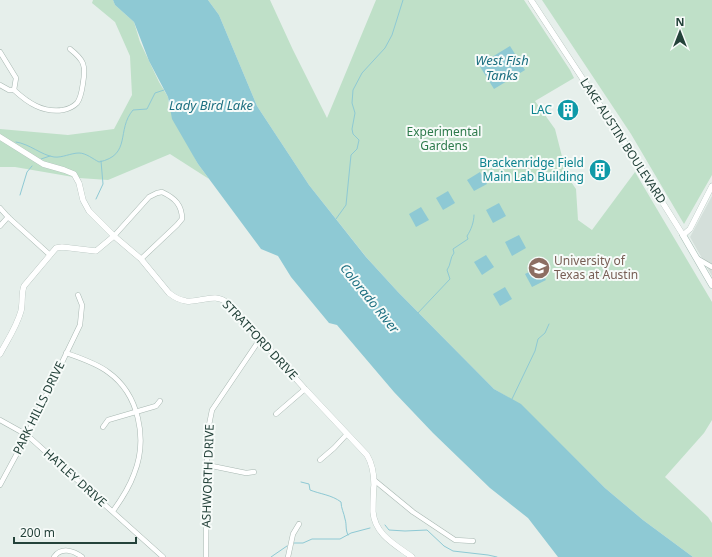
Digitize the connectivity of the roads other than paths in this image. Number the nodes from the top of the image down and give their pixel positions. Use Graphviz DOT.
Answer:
graph roads {
  1 [pos="531,0"];
  2 [pos="70,49"];
  3 [pos="0,52"];
  4 [pos="0,85"];
  5 [pos="14,90"];
  6 [pos="0,137"];
  7 [pos="712,186"];
  8 [pos="0,208"];
  9 [pos="8,217"];
  10 [pos="0,226"];
  11 [pos="683,235"];
  12 [pos="114,236"];
  13 [pos="50,255"];
  14 [pos="696,258"];
  15 [pos="141,259"];
  16 [pos="712,267"];
  17 [pos="712,285"];
  18 [pos="78,295"];
  19 [pos="260,339"];
  20 [pos="66,353"];
  21 [pos="0,354"];
  22 [pos="305,389"];
  23 [pos="160,400"];
  24 [pos="137,412"];
  25 [pos="276,414"];
  26 [pos="0,420"];
  27 [pos="103,427"];
  28 [pos="27,434"];
  29 [pos="347,434"];
  30 [pos="320,460"];
  31 [pos="207,465"];
  32 [pos="254,472"];
  33 [pos="374,480"];
  34 [pos="0,485"];
  35 [pos="113,511"];
  36 [pos="299,524"];
  37 [pos="473,542"];
  38 [pos="54,557"];
  39 [pos="82,557"];
  40 [pos="163,557"];
  41 [pos="206,557"];
  42 [pos="288,557"];
  43 [pos="412,557"];
  1 -- 11 [label="street, LAKE AUSTIN BOULEVARD"];
  2 -- 5 [label="street"];
  3 -- 5 [label="street"];
  4 -- 5 [label="street"];
  6 -- 12 [label="street, STRATFORD DRIVE"];
  7 -- 11 [label="street"];
  8 -- 9 [label="street"];
  9 -- 10 [label="street"];
  9 -- 13 [label="street"];
  11 -- 14 [label="main road, LAKE AUSTIN BOULEVARD"];
  12 -- 13 [label="street"];
  12 -- 15 [label="street, STRATFORD DRIVE"];
  12 -- 15 [label="street"];
  13 -- 21 [label="street"];
  14 -- 16 [label="street"];
  14 -- 17 [label="main road, LAKE AUSTIN BOULEVARD"];
  15 -- 19 [label="street, STRATFORD DRIVE"];
  18 -- 20 [label="street, PARK HILLS DRIVE"];
  19 -- 22 [label="street, STRATFORD DRIVE"];
  19 -- 31 [label="street, ASHWORTH DRIVE"];
  20 -- 24 [label="street"];
  20 -- 28 [label="street, PARK HILLS DRIVE"];
  22 -- 25 [label="street"];
  22 -- 29 [label="street, STRATFORD DRIVE"];
  23 -- 24 [label="street"];
  24 -- 27 [label="street"];
  24 -- 35 [label="street"];
  26 -- 28 [label="street, HATLEY DRIVE"];
  28 -- 34 [label="street, PARK HILLS DRIVE"];
  28 -- 35 [label="street, HATLEY DRIVE"];
  29 -- 30 [label="street"];
  29 -- 33 [label="street, STRATFORD DRIVE"];
  31 -- 32 [label="street"];
  31 -- 41 [label="street, ASHWORTH DRIVE"];
  33 -- 37 [label="street"];
  33 -- 43 [label="street, STRATFORD DRIVE"];
  35 -- 40 [label="street, HATLEY DRIVE"];
  36 -- 42 [label="street"];
  38 -- 39 [label="street"];
}
